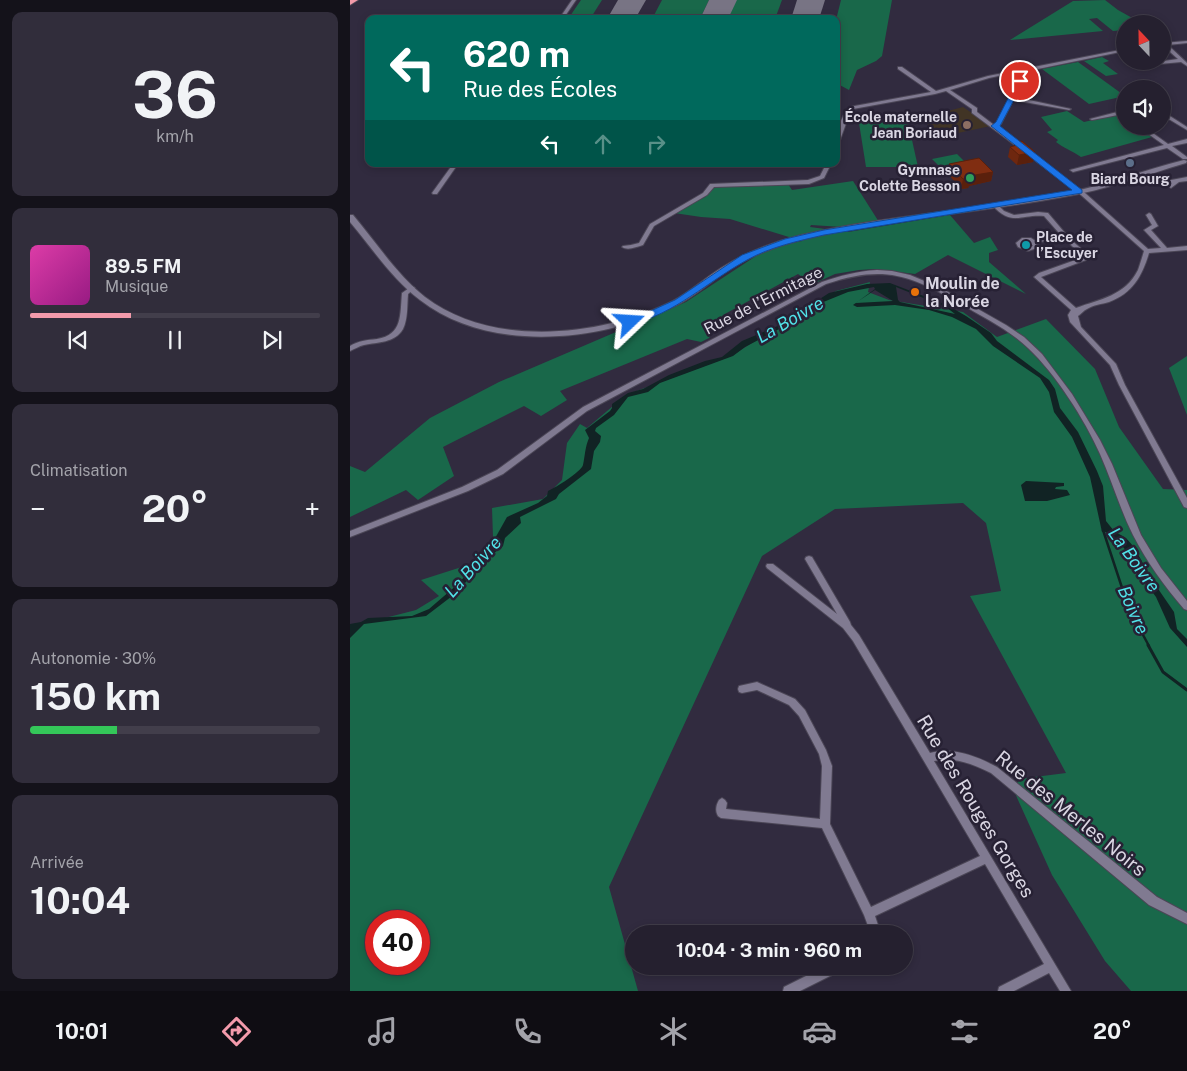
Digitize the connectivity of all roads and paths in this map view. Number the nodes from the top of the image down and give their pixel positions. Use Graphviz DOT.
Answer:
graph roads {
  1 [pos="354,0"];
  2 [pos="574,0"];
  3 [pos="350,3"];
  4 [pos="564,15"];
  5 [pos="1187,42"];
  6 [pos="1171,43"];
  7 [pos="1171,51"];
  8 [pos="1116,52"];
  9 [pos="1182,60"];
  10 [pos="1171,61"];
  11 [pos="1187,65"];
  12 [pos="900,68"];
  13 [pos="1009,73"];
  14 [pos="947,90"];
  15 [pos="935,94"];
  16 [pos="1012,98"];
  17 [pos="1069,109"];
  18 [pos="1116,113"];
  19 [pos="1171,118"];
  20 [pos="1092,119"];
  21 [pos="995,126"];
  22 [pos="1187,129"];
  23 [pos="840,134"];
  24 [pos="1151,135"];
  25 [pos="1187,141"];
  26 [pos="1167,146"];
  27 [pos="1186,161"];
  28 [pos="453,167"];
  29 [pos="827,167"];
  30 [pos="1057,175"];
  31 [pos="1187,178"];
  32 [pos="1176,182"];
  33 [pos="1079,192"];
  34 [pos="435,193"];
  35 [pos="995,205"];
  36 [pos="1149,215"];
  37 [pos="350,217"];
  38 [pos="1064,234"];
  39 [pos="1034,242"];
  40 [pos="625,247"];
  41 [pos="1187,248"];
  42 [pos="1165,249"];
  43 [pos="1147,251"];
  44 [pos="412,288"];
  45 [pos="1079,311"];
  46 [pos="350,349"];
  47 [pos="1187,504"];
  48 [pos="350,534"];
  49 [pos="808,559"];
  50 [pos="770,566"];
  51 [pos="1187,607"];
  52 [pos="856,638"];
  53 [pos="742,689"];
  54 [pos="928,758"];
  55 [pos="722,803"];
  56 [pos="825,824"];
  57 [pos="986,858"];
  58 [pos="869,913"];
  59 [pos="1187,919"];
  60 [pos="873,925"];
  61 [pos="1051,966"];
  62 [pos="820,975"];
  63 [pos="788,991"];
  64 [pos="1003,991"];
  65 [pos="1066,991"];
  1 -- 3 [label="highway"];
  2 -- 4 [label="street"];
  5 -- 6 [label="street"];
  7 -- 9 [label="street"];
  8 -- 13 [label="street"];
  9 -- 10 [label="street"];
  9 -- 11 [label="street"];
  12 -- 15 [label="street"];
  13 -- 14 [label="street"];
  13 -- 16 [label="street"];
  14 -- 15 [label="street"];
  14 -- 21 [label="street"];
  15 -- 23 [label="street"];
  16 -- 17 [label="street"];
  16 -- 21 [label="street"];
  18 -- 20 [label="street"];
  19 -- 22 [label="street"];
  21 -- 30 [label="street"];
  24 -- 26 [label="street"];
  25 -- 26 [label="street"];
  26 -- 27 [label="street"];
  26 -- 30 [label="street"];
  27 -- 33 [label="street"];
  28 -- 34 [label="street"];
  29 -- 40 [label="street"];
  30 -- 33 [label="street"];
  31 -- 32 [label="street"];
  33 -- 35 [label="street"];
  33 -- 43 [label="street"];
  35 -- 38 [label="street"];
  35 -- 44 [label="street"];
  36 -- 42 [label="street"];
  37 -- 44 [label="street"];
  38 -- 39 [label="street"];
  38 -- 45 [label="street"];
  41 -- 42 [label="street"];
  42 -- 43 [label="street"];
  43 -- 45 [label="street"];
  44 -- 46 [label="street"];
  45 -- 47 [label="street"];
  48 -- 51 [label="street, Rue de l’Ermitage"];
  49 -- 52 [label="street, Rue des Rouges Gorges"];
  50 -- 52 [label="street, Rue des Rouges Gorges"];
  52 -- 54 [label="street, Rue des Rouges Gorges"];
  53 -- 56 [label="street"];
  54 -- 57 [label="street, Rue des Rouges Gorges"];
  54 -- 59 [label="street, Rue des Merles Noirs"];
  55 -- 56 [label="street"];
  56 -- 58 [label="street"];
  57 -- 58 [label="street"];
  57 -- 61 [label="street, Rue des Rouges Gorges"];
  58 -- 60 [label="street"];
  61 -- 64 [label="street"];
  61 -- 65 [label="street, Rue des Rouges Gorges"];
  62 -- 63 [label="street"];
}
